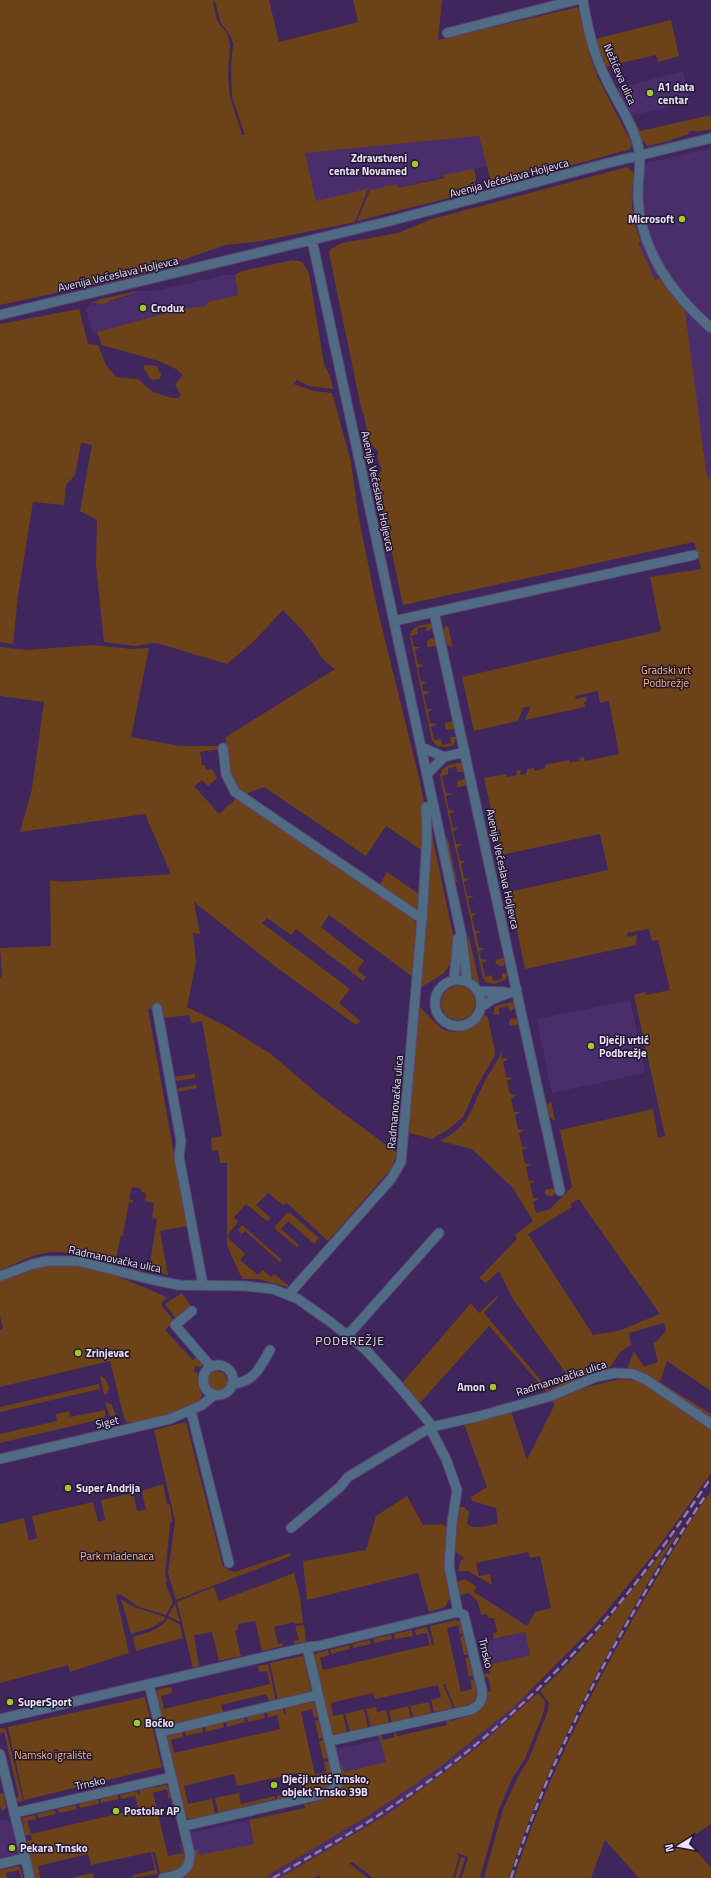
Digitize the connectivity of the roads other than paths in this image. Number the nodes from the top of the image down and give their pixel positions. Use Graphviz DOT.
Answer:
graph roads {
  1 [pos="576,0"];
  2 [pos="583,0"];
  3 [pos="447,33"];
  4 [pos="711,138"];
  5 [pos="640,156"];
  6 [pos="312,240"];
  7 [pos="0,315"];
  8 [pos="711,328"];
  9 [pos="694,555"];
  10 [pos="434,612"];
  11 [pos="394,621"];
  12 [pos="421,747"];
  13 [pos="223,748"];
  14 [pos="465,752"];
  15 [pos="444,757"];
  16 [pos="427,774"];
  17 [pos="426,807"];
  18 [pos="457,918"];
  19 [pos="422,919"];
  20 [pos="454,980"];
  21 [pos="467,982"];
  22 [pos="513,991"];
  23 [pos="478,992"];
  24 [pos="481,1007"];
  25 [pos="157,1008"];
  26 [pos="560,1190"];
  27 [pos="439,1233"];
  28 [pos="0,1276"];
  29 [pos="203,1286"];
  30 [pos="289,1294"];
  31 [pos="192,1311"];
  32 [pos="348,1335"];
  33 [pos="270,1350"];
  34 [pos="211,1367"];
  35 [pos="232,1384"];
  36 [pos="214,1395"];
  37 [pos="191,1411"];
  38 [pos="711,1424"];
  39 [pos="431,1427"];
  40 [pos="0,1459"];
  41 [pos="291,1528"];
  42 [pos="229,1563"];
  43 [pos="458,1612"];
  44 [pos="307,1647"];
  45 [pos="149,1684"];
  46 [pos="318,1695"];
  47 [pos="0,1719"];
  48 [pos="161,1732"];
  49 [pos="330,1741"];
  50 [pos="0,1754"];
  51 [pos="172,1776"];
  52 [pos="14,1813"];
  53 [pos="184,1826"];
  54 [pos="25,1858"];
  55 [pos="0,1864"];
  56 [pos="30,1878"];
  57 [pos="163,1878"];
  1 -- 3 [label="street"];
  2 -- 5 [label="street, Nežićeva ulica"];
  4 -- 5 [label="street, Avenija Većeslava Holjevca"];
  5 -- 6 [label="street, Avenija Većeslava Holjevca"];
  5 -- 8 [label="street, Nežićeva ulica"];
  6 -- 7 [label="street, Avenija Većeslava Holjevca"];
  6 -- 11 [label="street, Avenija Većeslava Holjevca"];
  9 -- 10 [label="street"];
  10 -- 11 [label="street"];
  10 -- 14 [label="street, Avenija Većeslava Holjevca"];
  11 -- 12 [label="street, Avenija Većeslava Holjevca"];
  12 -- 15 [label="street"];
  12 -- 16 [label="street, Avenija Većeslava Holjevca"];
  13 -- 19 [label="street"];
  14 -- 15 [label="street"];
  14 -- 22 [label="street, Avenija Većeslava Holjevca"];
  15 -- 16 [label="street"];
  16 -- 18 [label="street, Avenija Većeslava Holjevca"];
  17 -- 19 [label="street, Radmanovačka ulica"];
  18 -- 20 [label="street, Avenija Većeslava Holjevca"];
  18 -- 21 [label="street, Avenija Većeslava Holjevca"];
  19 -- 30 [label="street, Radmanovačka ulica"];
  20 -- 21 [label="street"];
  20 -- 24 [label="street"];
  21 -- 23 [label="street"];
  22 -- 23 [label="street"];
  22 -- 24 [label="street"];
  22 -- 26 [label="street, Avenija Većeslava Holjevca"];
  23 -- 24 [label="street"];
  25 -- 29 [label="street"];
  27 -- 32 [label="street"];
  28 -- 29 [label="street, Radmanovačka ulica"];
  29 -- 30 [label="street, Radmanovačka ulica"];
  30 -- 32 [label="street, Radmanovačka ulica"];
  31 -- 34 [label="street"];
  32 -- 39 [label="street, Radmanovačka ulica"];
  33 -- 35 [label="street"];
  34 -- 35 [label="street"];
  34 -- 36 [label="street"];
  35 -- 36 [label="street"];
  36 -- 37 [label="street, Siget"];
  37 -- 40 [label="street, Siget"];
  37 -- 42 [label="street"];
  38 -- 39 [label="street, Radmanovačka ulica"];
  39 -- 41 [label="street, Radmanovačka ulica"];
  39 -- 43 [label="street, Radmanovačka ulica"];
  43 -- 44 [label="street"];
  43 -- 49 [label="street, Trnsko"];
  44 -- 45 [label="street"];
  44 -- 46 [label="street"];
  45 -- 47 [label="street"];
  45 -- 48 [label="street"];
  46 -- 48 [label="street"];
  46 -- 49 [label="street"];
  48 -- 51 [label="street"];
  49 -- 53 [label="street"];
  50 -- 52 [label="street"];
  51 -- 52 [label="street, Trnsko"];
  51 -- 53 [label="street"];
  52 -- 54 [label="street"];
  53 -- 57 [label="street"];
  54 -- 55 [label="street"];
  54 -- 56 [label="street"];
}
